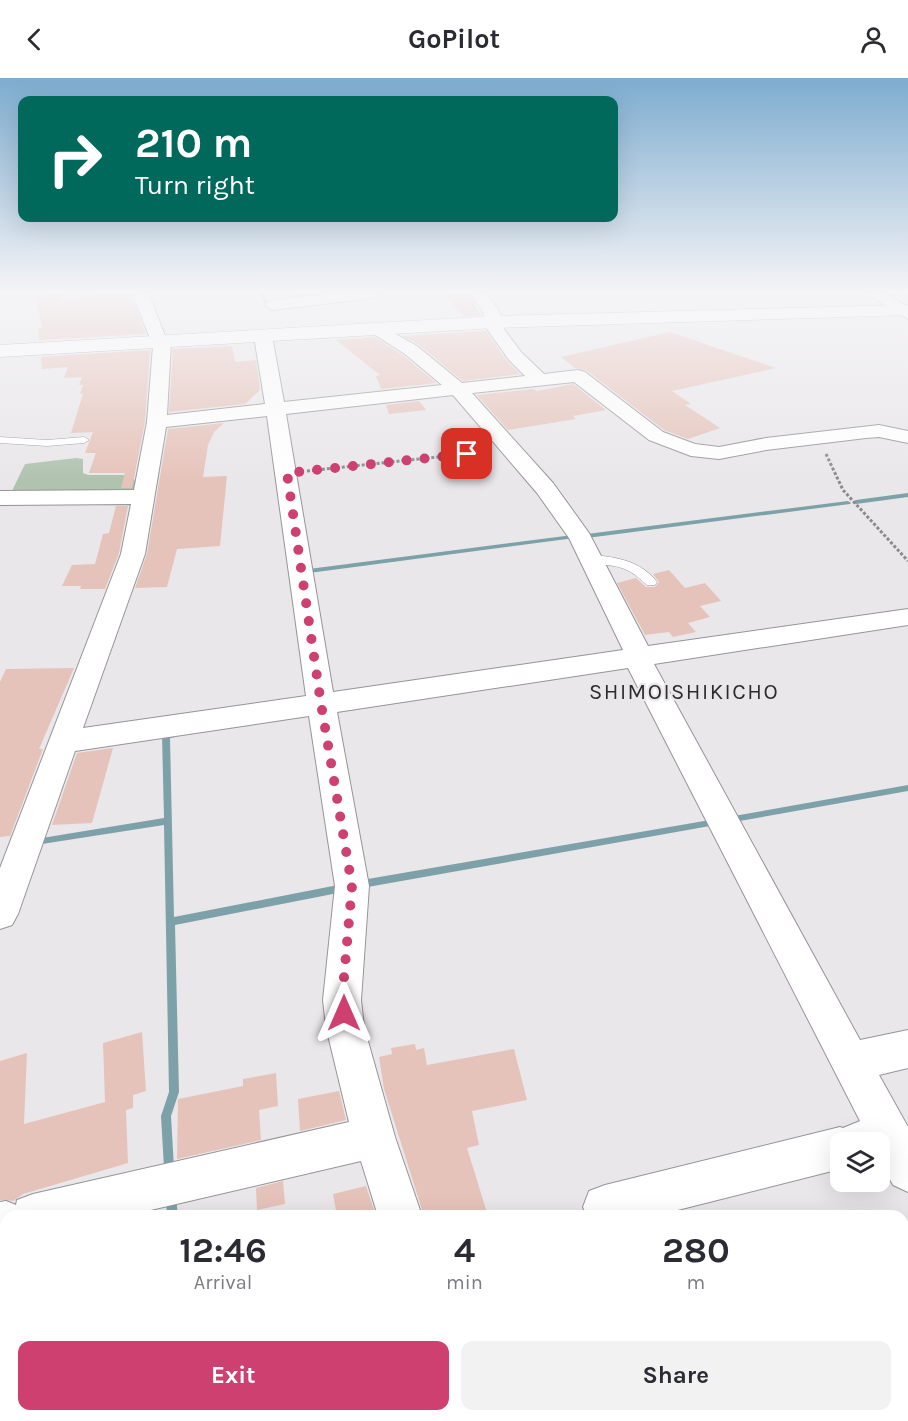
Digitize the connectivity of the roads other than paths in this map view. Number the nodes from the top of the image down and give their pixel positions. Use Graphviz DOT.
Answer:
graph roads {
  1 [pos="160,356"];
  2 [pos="266,356"];
  3 [pos="417,356"];
  4 [pos="515,356"];
  5 [pos="540,380"];
  6 [pos="458,389"];
  7 [pos="274,408"];
  8 [pos="157,422"];
  9 [pos="908,437"];
  10 [pos="0,440"];
  11 [pos="84,440"];
  12 [pos="142,496"];
  13 [pos="0,498"];
  14 [pos="592,559"];
  15 [pos="651,582"];
  16 [pos="908,617"];
  17 [pos="640,657"];
  18 [pos="321,704"];
  19 [pos="64,742"];
  20 [pos="11,851"];
  21 [pos="0,914"];
  22 [pos="908,1049"];
  23 [pos="850,1062"];
  24 [pos="878,1132"];
  25 [pos="375,1137"];
  26 [pos="830,1151"];
  27 [pos="605,1207"];
  28 [pos="59,1210"];
  29 [pos="398,1210"];
  1 -- 8 [label="street"];
  2 -- 7 [label="street"];
  3 -- 6 [label="street"];
  4 -- 5 [label="street"];
  5 -- 6 [label="street"];
  5 -- 9 [label="street"];
  6 -- 7 [label="street"];
  6 -- 14 [label="street"];
  7 -- 8 [label="street"];
  7 -- 18 [label="street"];
  8 -- 12 [label="street"];
  10 -- 11 [label="lane"];
  12 -- 13 [label="street"];
  12 -- 19 [label="street"];
  14 -- 15 [label="lane"];
  14 -- 17 [label="street"];
  16 -- 17 [label="street"];
  17 -- 18 [label="street"];
  17 -- 23 [label="street"];
  18 -- 19 [label="street"];
  18 -- 25 [label="street"];
  19 -- 20 [label="street"];
  20 -- 21 [label="street"];
  22 -- 23 [label="street"];
  23 -- 24 [label="street"];
  25 -- 28 [label="street"];
  25 -- 29 [label="street"];
  26 -- 27 [label="street"];
}
